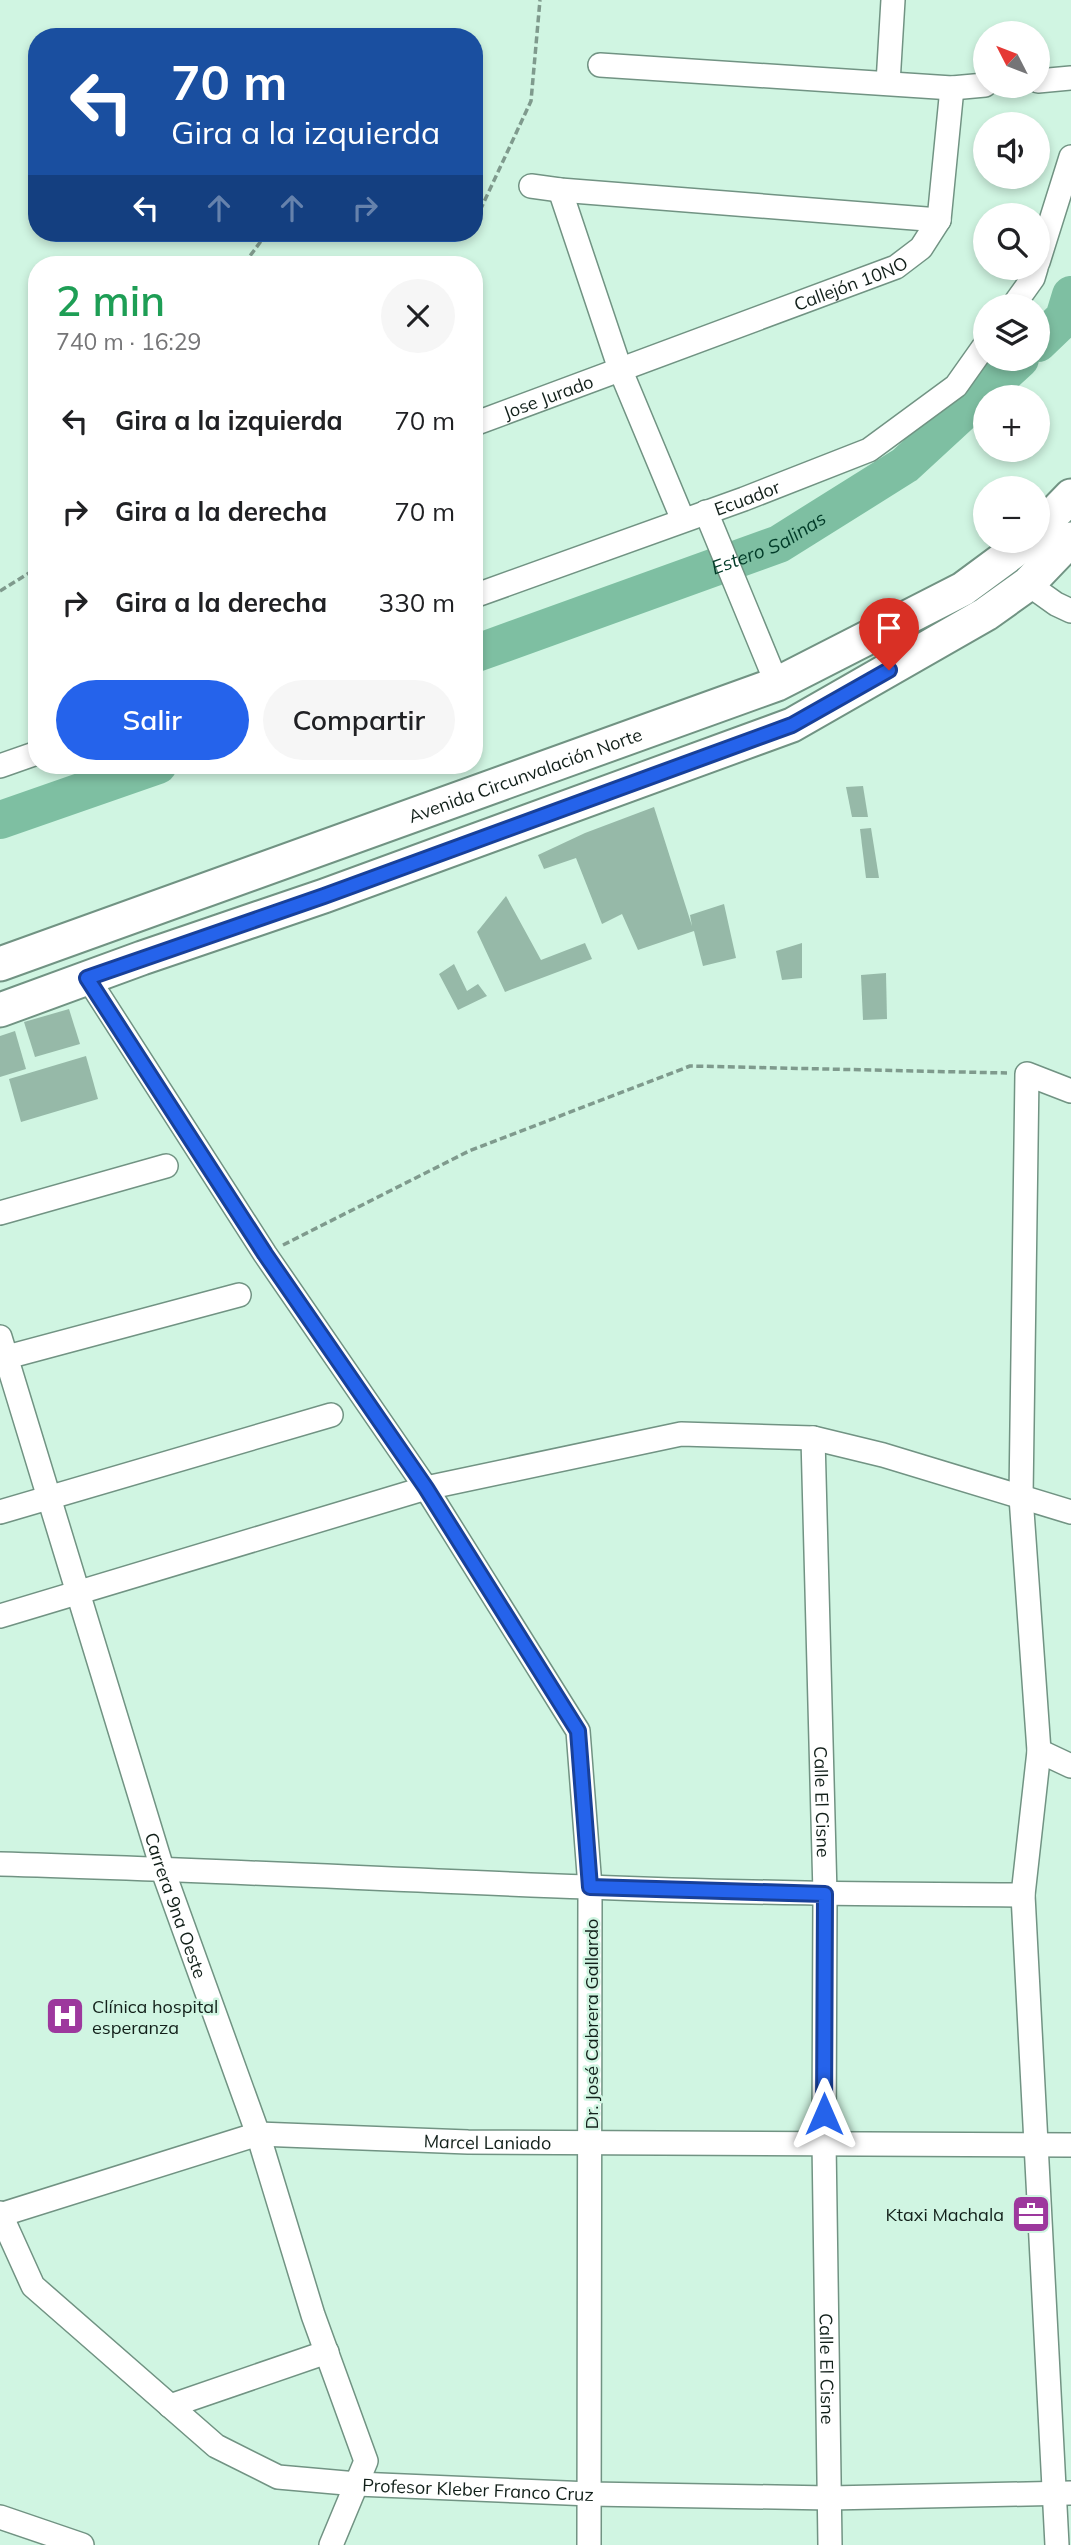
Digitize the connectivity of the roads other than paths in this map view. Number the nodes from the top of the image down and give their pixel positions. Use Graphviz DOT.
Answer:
graph roads {
  1 [pos="893,0"];
  2 [pos="600,65"];
  3 [pos="1071,78"];
  4 [pos="1050,80"];
  5 [pos="888,83"];
  6 [pos="973,86"];
  7 [pos="952,88"];
  8 [pos="1071,157"];
  9 [pos="531,186"];
  10 [pos="560,190"];
  11 [pos="939,220"];
  12 [pos="1050,224"];
  13 [pos="973,362"];
  14 [pos="620,369"];
  15 [pos="483,421"];
  16 [pos="1071,496"];
  17 [pos="1050,518"];
  18 [pos="683,520"];
  19 [pos="709,521"];
  20 [pos="1071,539"];
  21 [pos="1012,553"];
  22 [pos="1028,584"];
  23 [pos="483,593"];
  24 [pos="1071,611"];
  25 [pos="777,684"];
  26 [pos="28,756"];
  27 [pos="0,766"];
  28 [pos="130,917"];
  29 [pos="142,958"];
  30 [pos="0,964"];
  31 [pos="87,978"];
  32 [pos="0,1010"];
  33 [pos="1071,1091"];
  34 [pos="166,1166"];
  35 [pos="0,1213"];
  36 [pos="239,1295"];
  37 [pos="2,1351"];
  38 [pos="331,1415"];
  39 [pos="813,1438"];
  40 [pos="426,1488"];
  41 [pos="50,1497"];
  42 [pos="1021,1497"];
  43 [pos="0,1512"];
  44 [pos="1071,1512"];
  45 [pos="79,1594"];
  46 [pos="0,1616"];
  47 [pos="1039,1751"];
  48 [pos="1071,1766"];
  49 [pos="0,1864"];
  50 [pos="162,1868"];
  51 [pos="590,1887"];
  52 [pos="825,1894"];
  53 [pos="1023,1895"];
  54 [pos="258,2134"];
  55 [pos="824,2142"];
  56 [pos="591,2143"];
  57 [pos="1037,2145"];
  58 [pos="1071,2145"];
  59 [pos="0,2215"];
  60 [pos="327,2352"];
  61 [pos="170,2406"];
  62 [pos="357,2484"];
  63 [pos="1063,2493"];
  64 [pos="590,2494"];
  65 [pos="830,2498"];
  66 [pos="0,2517"];
  67 [pos="79,2545"];
  68 [pos="331,2545"];
  69 [pos="589,2545"];
  70 [pos="830,2545"];
  71 [pos="1057,2545"];
  1 -- 5 [label="street"];
  2 -- 5 [label="street"];
  3 -- 4 [label="street"];
  5 -- 7 [label="street"];
  6 -- 7 [label="street"];
  7 -- 11 [label="street, Callejón 10NO"];
  8 -- 12 [label="street"];
  9 -- 10 [label="street"];
  10 -- 11 [label="street"];
  10 -- 14 [label="street"];
  11 -- 14 [label="street, Callejón 10NO"];
  13 -- 19 [label="street, Ecuador"];
  14 -- 15 [label="street, Jose Jurado"];
  14 -- 18 [label="street"];
  16 -- 17 [label="main road"];
  18 -- 19 [label="street, Ecuador"];
  18 -- 23 [label="street, Ecuador"];
  19 -- 25 [label="street"];
  20 -- 22 [label="main road"];
  21 -- 25 [label="main road, Avenida Circunvalación Norte"];
  22 -- 24 [label="street"];
  22 -- 29 [label="main road"];
  25 -- 28 [label="main road, Avenida Circunvalación Norte"];
  26 -- 27 [label="street"];
  28 -- 29 [label="main road"];
  28 -- 30 [label="main road, Avenida Circunvalación Norte"];
  29 -- 31 [label="main road"];
  31 -- 32 [label="main road"];
  31 -- 40 [label="street, Dr. José Cabrera Gallardo"];
  33 -- 42 [label="street"];
  34 -- 35 [label="street"];
  36 -- 37 [label="street"];
  37 -- 41 [label="street, Carrera 9na Oeste"];
  38 -- 41 [label="street"];
  39 -- 40 [label="street"];
  39 -- 42 [label="street"];
  39 -- 52 [label="street, Calle El Cisne"];
  40 -- 45 [label="street"];
  40 -- 51 [label="street, Dr. José Cabrera Gallardo"];
  41 -- 43 [label="street"];
  41 -- 45 [label="street, Carrera 9na Oeste"];
  42 -- 44 [label="street"];
  42 -- 47 [label="street"];
  45 -- 46 [label="street"];
  45 -- 50 [label="street, Carrera 9na Oeste"];
  47 -- 48 [label="street"];
  47 -- 53 [label="street"];
  49 -- 50 [label="street"];
  50 -- 51 [label="street"];
  50 -- 54 [label="street, Carrera 9na Oeste"];
  51 -- 52 [label="street"];
  51 -- 56 [label="street, Dr. José Cabrera Gallardo"];
  52 -- 53 [label="street"];
  52 -- 55 [label="street, Calle El Cisne"];
  53 -- 57 [label="street"];
  54 -- 56 [label="street, Marcel Laniado"];
  54 -- 59 [label="street, Marcel Laniado"];
  54 -- 60 [label="street, Carrera 9na Oeste"];
  55 -- 56 [label="street, Marcel Laniado"];
  55 -- 57 [label="street, Marcel Laniado"];
  55 -- 65 [label="street, Calle El Cisne"];
  56 -- 64 [label="street, Dr. José Cabrera Gallardo"];
  57 -- 58 [label="street, Marcel Laniado"];
  57 -- 63 [label="street"];
  59 -- 61 [label="street, Profesor Kleber Franco Cruz"];
  60 -- 61 [label="street"];
  60 -- 62 [label="street, Carrera 9na Oeste"];
  61 -- 62 [label="street, Profesor Kleber Franco Cruz"];
  62 -- 64 [label="street, Profesor Kleber Franco Cruz"];
  62 -- 68 [label="street, Carrera 9na Oeste"];
  63 -- 65 [label="street, Profesor Kleber Franco Cruz"];
  63 -- 71 [label="street"];
  64 -- 65 [label="street, Profesor Kleber Franco Cruz"];
  64 -- 69 [label="street, Dr. José Cabrera Gallardo"];
  65 -- 70 [label="street, Calle El Cisne"];
  66 -- 67 [label="street"];
}
